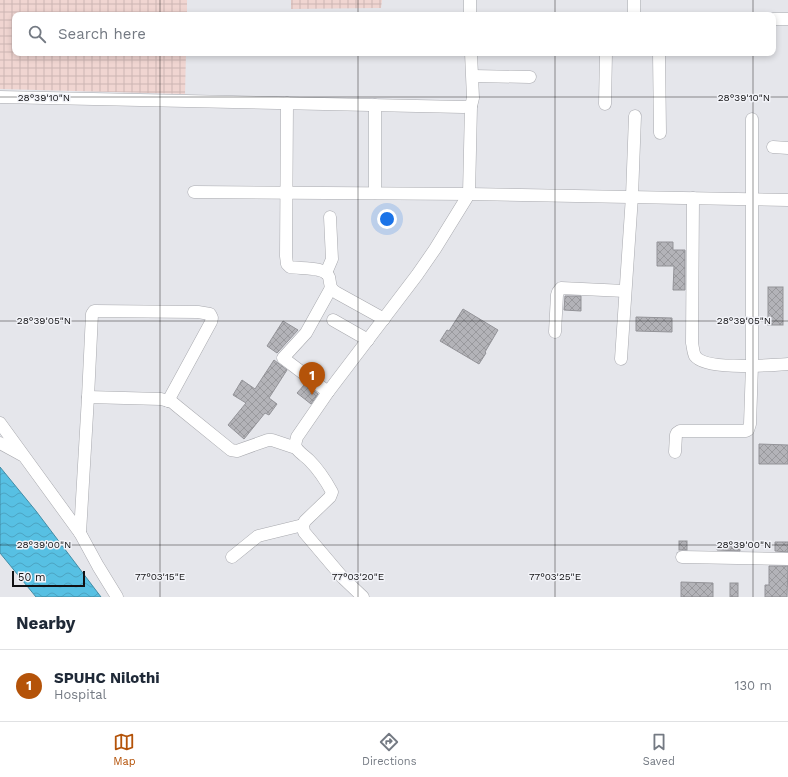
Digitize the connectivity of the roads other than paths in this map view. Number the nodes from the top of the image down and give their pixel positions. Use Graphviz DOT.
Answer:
graph roads {
  1 [pos="470,0"];
  2 [pos="634,0"];
  3 [pos="470,12"];
  4 [pos="634,12"];
  5 [pos="776,19"];
  6 [pos="788,19"];
  7 [pos="472,56"];
  8 [pos="606,56"];
  9 [pos="659,56"];
  10 [pos="472,76"];
  11 [pos="530,77"];
  12 [pos="0,97"];
  13 [pos="287,103"];
  14 [pos="605,104"];
  15 [pos="375,105"];
  16 [pos="471,106"];
  17 [pos="635,116"];
  18 [pos="752,119"];
  19 [pos="660,133"];
  20 [pos="773,147"];
  21 [pos="788,148"];
  22 [pos="194,192"];
  23 [pos="287,192"];
  24 [pos="375,193"];
  25 [pos="469,194"];
  26 [pos="632,196"];
  27 [pos="693,198"];
  28 [pos="752,199"];
  29 [pos="788,200"];
  30 [pos="330,218"];
  31 [pos="326,273"];
  32 [pos="331,288"];
  33 [pos="625,291"];
  34 [pos="384,319"];
  35 [pos="333,320"];
  36 [pos="555,332"];
  37 [pos="368,340"];
  38 [pos="621,359"];
  39 [pos="788,364"];
  40 [pos="752,365"];
  41 [pos="328,392"];
  42 [pos="88,397"];
  43 [pos="168,401"];
  44 [pos="0,423"];
  45 [pos="0,444"];
  46 [pos="296,448"];
  47 [pos="675,452"];
  48 [pos="24,456"];
  49 [pos="303,525"];
  50 [pos="80,533"];
  51 [pos="682,557"];
  52 [pos="232,558"];
  53 [pos="788,559"];
  54 [pos="117,597"];
  55 [pos="363,597"];
  1 -- 3 [label="street"];
  2 -- 4 [label="street"];
  5 -- 6 [label="street"];
  7 -- 10 [label="street"];
  8 -- 14 [label="street"];
  9 -- 19 [label="street"];
  10 -- 11 [label="street"];
  10 -- 16 [label="street"];
  12 -- 13 [label="street"];
  13 -- 15 [label="street"];
  13 -- 23 [label="street"];
  15 -- 16 [label="street"];
  15 -- 24 [label="street"];
  16 -- 25 [label="street"];
  17 -- 26 [label="street"];
  18 -- 28 [label="street"];
  20 -- 21 [label="street"];
  22 -- 23 [label="street"];
  23 -- 24 [label="street"];
  23 -- 31 [label="street"];
  24 -- 25 [label="street"];
  25 -- 26 [label="street"];
  25 -- 34 [label="street"];
  26 -- 27 [label="street"];
  26 -- 33 [label="street"];
  27 -- 28 [label="street"];
  27 -- 40 [label="street"];
  28 -- 29 [label="street"];
  28 -- 40 [label="street"];
  30 -- 31 [label="street"];
  31 -- 32 [label="street"];
  32 -- 34 [label="street"];
  32 -- 41 [label="street"];
  33 -- 36 [label="street"];
  33 -- 38 [label="street"];
  34 -- 37 [label="street"];
  35 -- 37 [label="street"];
  37 -- 41 [label="street"];
  39 -- 40 [label="street"];
  40 -- 47 [label="street"];
  41 -- 46 [label="street"];
  42 -- 43 [label="street"];
  42 -- 43 [label="street"];
  42 -- 50 [label="street"];
  43 -- 46 [label="street"];
  44 -- 48 [label="street"];
  45 -- 48 [label="street"];
  46 -- 49 [label="street"];
  48 -- 50 [label="street"];
  49 -- 52 [label="street"];
  49 -- 55 [label="street"];
  50 -- 54 [label="street"];
  51 -- 53 [label="street"];
}
